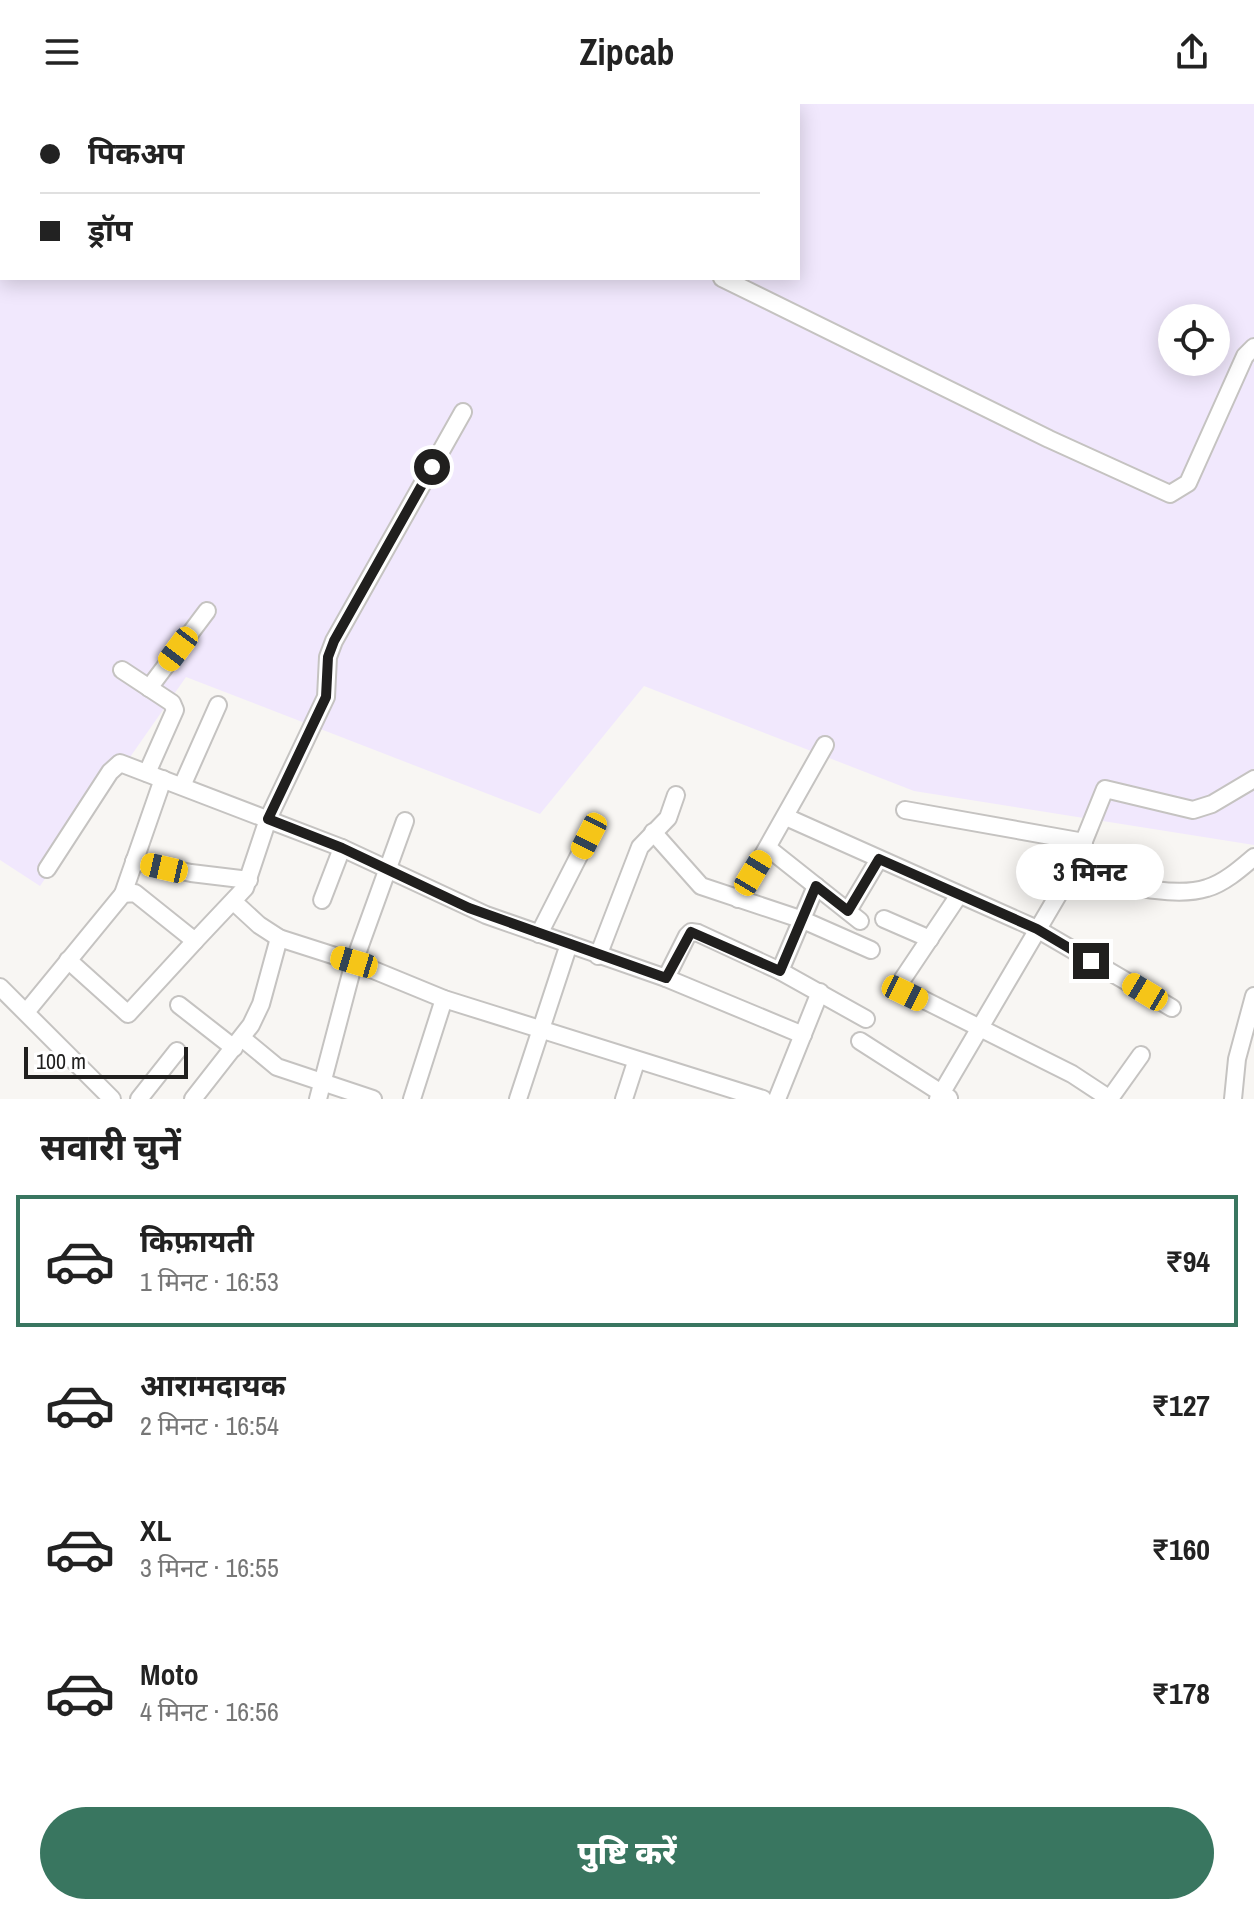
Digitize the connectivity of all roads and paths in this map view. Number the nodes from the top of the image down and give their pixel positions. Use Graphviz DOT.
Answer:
graph roads {
  1 [pos="726,280"];
  2 [pos="1254,347"];
  3 [pos="463,412"];
  4 [pos="207,611"];
  5 [pos="122,670"];
  6 [pos="149,688"];
  7 [pos="218,705"];
  8 [pos="825,745"];
  9 [pos="147,773"];
  10 [pos="163,779"];
  11 [pos="1254,779"];
  12 [pos="182,786"];
  13 [pos="676,795"];
  14 [pos="905,810"];
  15 [pos="786,817"];
  16 [pos="268,819"];
  17 [pos="405,821"];
  18 [pos="653,832"];
  19 [pos="589,836"];
  20 [pos="1084,842"];
  21 [pos="342,848"];
  22 [pos="768,848"];
  23 [pos="1254,857"];
  24 [pos="879,859"];
  25 [pos="134,861"];
  26 [pos="47,869"];
  27 [pos="389,870"];
  28 [pos="1071,873"];
  29 [pos="249,880"];
  30 [pos="816,886"];
  31 [pos="123,894"];
  32 [pos="959,895"];
  33 [pos="738,899"];
  34 [pos="322,900"];
  35 [pos="234,902"];
  36 [pos="884,919"];
  37 [pos="803,920"];
  38 [pos="1037,929"];
  39 [pos="539,934"];
  40 [pos="279,938"];
  41 [pos="930,939"];
  42 [pos="195,941"];
  43 [pos="569,944"];
  44 [pos="871,950"];
  45 [pos="598,956"];
  46 [pos="68,960"];
  47 [pos="354,962"];
  48 [pos="780,971"];
  49 [pos="666,978"];
  50 [pos="0,987"];
  51 [pos="820,992"];
  52 [pos="1254,996"];
  53 [pos="444,999"];
  54 [pos="179,1005"];
  55 [pos="1172,1008"];
  56 [pos="27,1011"];
  57 [pos="866,1019"];
  58 [pos="980,1029"];
  59 [pos="540,1030"];
  60 [pos="803,1035"];
  61 [pos="860,1041"];
  62 [pos="238,1043"];
  63 [pos="177,1051"];
  64 [pos="1141,1055"];
  65 [pos="636,1062"];
  66 [pos="321,1091"];
  67 [pos="732,1094"];
  68 [pos="943,1097"];
  69 [pos="1110,1098"];
  70 [pos="112,1099"];
  71 [pos="139,1099"];
  72 [pos="193,1099"];
  73 [pos="373,1099"];
  74 [pos="412,1099"];
  75 [pos="518,1099"];
  76 [pos="624,1099"];
  77 [pos="763,1099"];
  78 [pos="777,1099"];
  79 [pos="1233,1099"];
  1 -- 2 [label="street"];
  3 -- 16 [label="street"];
  4 -- 6 [label="street"];
  5 -- 6 [label="street"];
  6 -- 9 [label="street"];
  7 -- 12 [label="street"];
  8 -- 15 [label="street"];
  9 -- 10 [label="street"];
  9 -- 26 [label="street"];
  10 -- 12 [label="street"];
  10 -- 25 [label="street"];
  11 -- 20 [label="street"];
  12 -- 16 [label="street"];
  13 -- 18 [label="street"];
  14 -- 20 [label="street"];
  15 -- 22 [label="street"];
  15 -- 24 [label="street"];
  16 -- 21 [label="street"];
  16 -- 29 [label="street"];
  17 -- 27 [label="street"];
  18 -- 33 [label="street"];
  18 -- 45 [label="street"];
  19 -- 39 [label="street"];
  20 -- 28 [label="street"];
  21 -- 27 [label="street"];
  21 -- 34 [label="street"];
  22 -- 30 [label="street"];
  22 -- 33 [label="street"];
  23 -- 28 [label="street"];
  24 -- 30 [label="street"];
  24 -- 32 [label="street"];
  25 -- 29 [label="street"];
  25 -- 31 [label="street"];
  27 -- 39 [label="street"];
  27 -- 47 [label="street"];
  28 -- 38 [label="street"];
  29 -- 35 [label="street"];
  30 -- 37 [label="street"];
  31 -- 42 [label="street"];
  31 -- 46 [label="street"];
  32 -- 38 [label="street"];
  32 -- 41 [label="street"];
  33 -- 37 [label="street"];
  35 -- 40 [label="street"];
  35 -- 42 [label="street"];
  36 -- 41 [label="street"];
  37 -- 44 [label="street"];
  37 -- 48 [label="street"];
  38 -- 55 [label="street"];
  38 -- 58 [label="street"];
  39 -- 43 [label="street"];
  40 -- 47 [label="street"];
  40 -- 62 [label="street"];
  41 -- 58 [label="street"];
  42 -- 46 [label="street"];
  43 -- 45 [label="street"];
  43 -- 59 [label="street"];
  45 -- 49 [label="street"];
  46 -- 56 [label="street"];
  47 -- 53 [label="street"];
  47 -- 66 [label="street"];
  48 -- 49 [label="street"];
  48 -- 51 [label="street"];
  49 -- 60 [label="street"];
  50 -- 56 [label="street"];
  51 -- 57 [label="street"];
  51 -- 60 [label="street"];
  52 -- 79 [label="street"];
  53 -- 59 [label="street"];
  53 -- 74 [label="street"];
  54 -- 62 [label="street"];
  56 -- 70 [label="street"];
  58 -- 68 [label="street"];
  58 -- 69 [label="street"];
  59 -- 65 [label="street"];
  59 -- 75 [label="street"];
  60 -- 78 [label="street"];
  61 -- 68 [label="street"];
  62 -- 66 [label="street"];
  62 -- 72 [label="street"];
  63 -- 71 [label="street"];
  64 -- 69 [label="street"];
  65 -- 67 [label="street"];
  65 -- 76 [label="street"];
  66 -- 73 [label="street"];
  67 -- 77 [label="street"];
}
